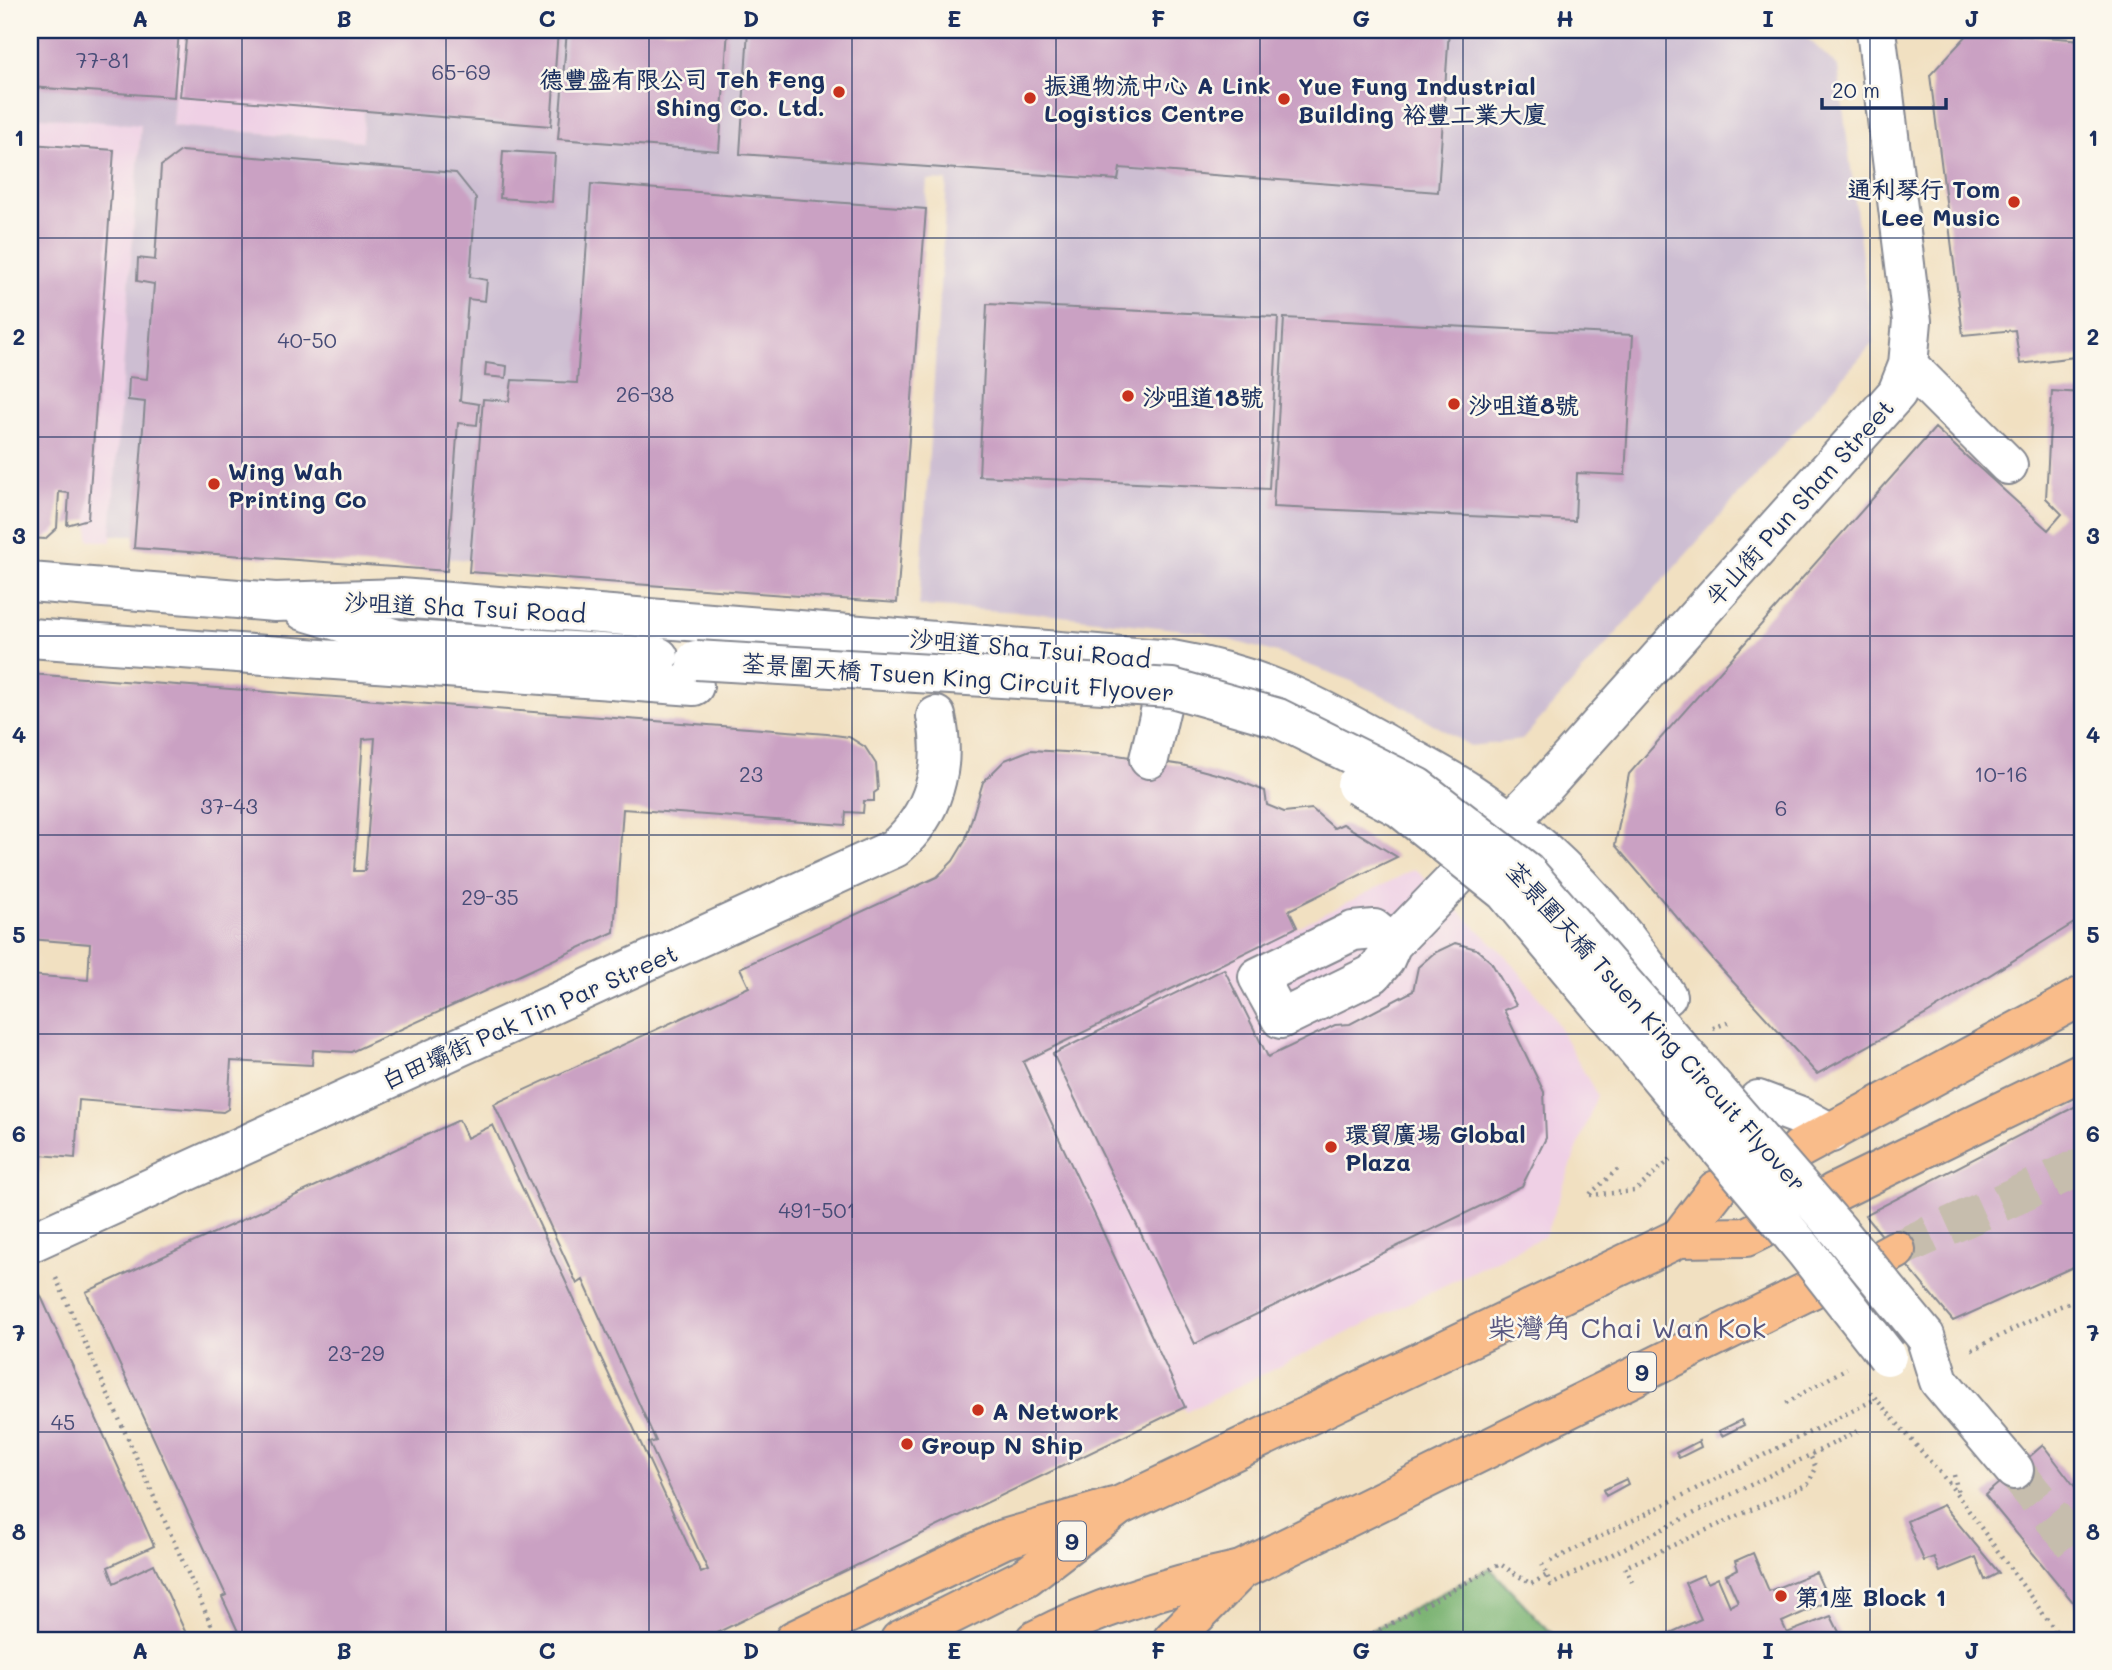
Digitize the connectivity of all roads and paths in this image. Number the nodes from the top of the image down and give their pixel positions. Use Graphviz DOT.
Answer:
graph roads {
  1 [pos="1876,30"];
  2 [pos="1908,365"];
  3 [pos="2008,465"];
  4 [pos="30,582"];
  5 [pos="275,602"];
  6 [pos="30,638"];
  7 [pos="397,653"];
  8 [pos="1172,660"];
  9 [pos="695,673"];
  10 [pos="936,716"];
  11 [pos="1149,759"];
  12 [pos="1512,822"];
  13 [pos="1392,944"];
  14 [pos="1667,996"];
  15 [pos="2082,996"];
  16 [pos="2082,1072"];
  17 [pos="1758,1100"];
  18 [pos="1815,1141"];
  19 [pos="1618,1169"];
  20 [pos="1716,1190"];
  21 [pos="1833,1193"];
  22 [pos="1590,1195"];
  23 [pos="1762,1229"];
  24 [pos="1679,1237"];
  25 [pos="30,1243"];
  26 [pos="56,1278"];
  27 [pos="1812,1289"];
  28 [pos="2082,1298"];
  29 [pos="1965,1353"];
  30 [pos="1828,1378"];
  31 [pos="1939,1381"];
  32 [pos="1885,1394"];
  33 [pos="1786,1403"];
  34 [pos="1885,1411"];
  35 [pos="1860,1430"];
  36 [pos="1810,1455"];
  37 [pos="2014,1470"];
  38 [pos="1954,1475"];
  39 [pos="1959,1497"];
  40 [pos="1119,1506"];
  41 [pos="1551,1561"];
  42 [pos="1542,1564"];
  43 [pos="1241,1570"];
  44 [pos="1547,1575"];
  45 [pos="1632,1582"];
  46 [pos="218,1640"];
  47 [pos="794,1640"];
  48 [pos="900,1640"];
  49 [pos="1035,1640"];
  50 [pos="1172,1640"];
  51 [pos="1361,1640"];
  52 [pos="2062,1640"];
  1 -- 2 [label="street, 半山街 Pun Shan Street"];
  2 -- 3 [label="street"];
  2 -- 12 [label="street, 半山街 Pun Shan Street"];
  4 -- 5 [label="street, 沙咀道 Sha Tsui Road"];
  5 -- 7 [label="street, 沙咀道 Sha Tsui Road"];
  5 -- 8 [label="street, 沙咀道 Sha Tsui Road"];
  6 -- 7 [label="street, 沙咀道 Sha Tsui Road"];
  7 -- 9 [label="street, 沙咀道 Sha Tsui Road"];
  8 -- 11 [label="street"];
  8 -- 12 [label="street, 沙咀道 Sha Tsui Road"];
  9 -- 31 [label="street, 荃景圍天橋 Tsuen King Circuit Flyover, bridge"];
  9 -- 31 [label="street, 荃景圍天橋 Tsuen King Circuit Flyover, bridge"];
  10 -- 25 [label="street, 白田壩街 Pak Tin Par Street"];
  12 -- 13 [label="street, 半山街 Pun Shan Street"];
  12 -- 14 [label="street, 沙咀道 Sha Tsui Road"];
  15 -- 18 [label="main road"];
  16 -- 21 [label="main road"];
  17 -- 18 [label="street"];
  19 -- 22 [label="path"];
  20 -- 24 [label="main road"];
  23 -- 24 [label="main road, 9"];
  24 -- 40 [label="main road, 9"];
  26 -- 46 [label="path"];
  27 -- 43 [label="main road, 9"];
  28 -- 29 [label="path"];
  30 -- 33 [label="path"];
  31 -- 37 [label="street"];
  32 -- 41 [label="path"];
  34 -- 39 [label="path"];
  35 -- 36 [label="path"];
  36 -- 44 [label="path"];
  36 -- 45 [label="path"];
  38 -- 39 [label="path"];
  39 -- 52 [label="path"];
  40 -- 47 [label="main road"];
  40 -- 48 [label="main road, 9"];
  42 -- 44 [label="path"];
  43 -- 49 [label="main road, 9"];
  43 -- 50 [label="main road"];
  44 -- 51 [label="path"];
}
